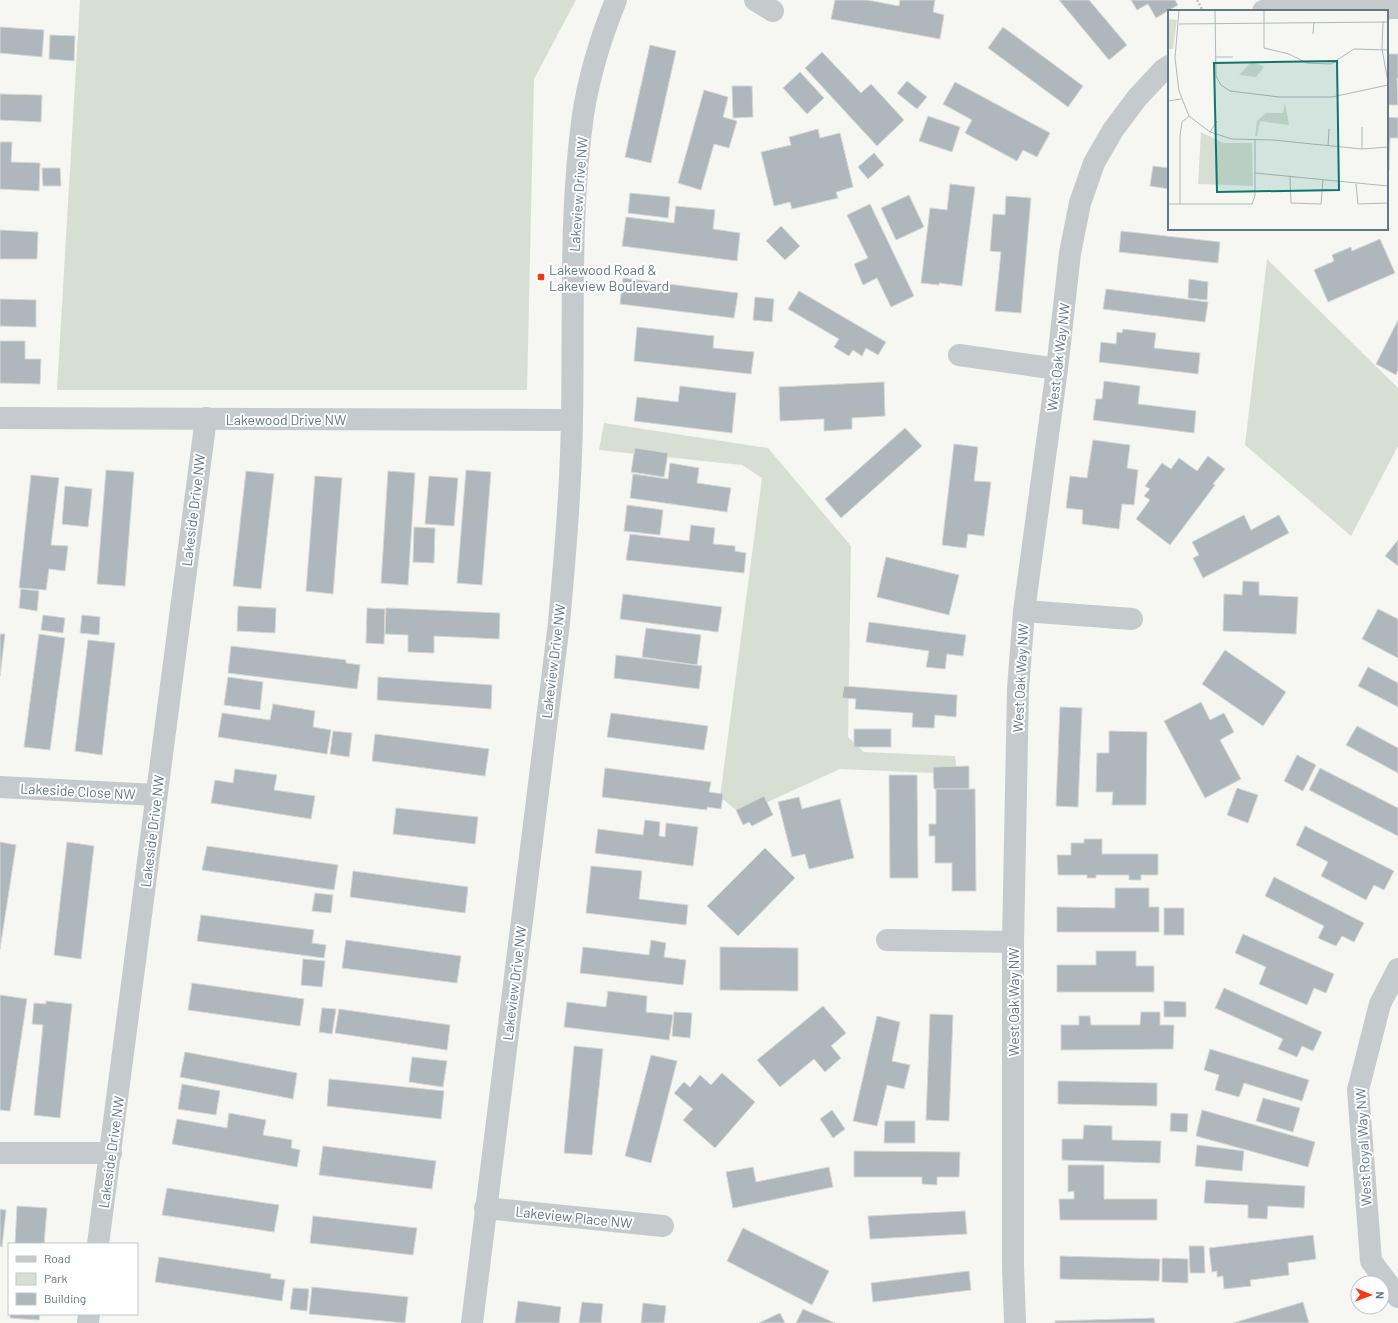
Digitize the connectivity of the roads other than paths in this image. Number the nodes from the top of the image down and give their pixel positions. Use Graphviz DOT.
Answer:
graph roads {
  1 [pos="616,0"];
  2 [pos="755,0"];
  3 [pos="1398,8"];
  4 [pos="1308,10"];
  5 [pos="773,11"];
  6 [pos="1168,67"];
  7 [pos="959,355"];
  8 [pos="1057,369"];
  9 [pos="0,418"];
  10 [pos="206,418"];
  11 [pos="572,420"];
  12 [pos="1024,610"];
  13 [pos="1132,619"];
  14 [pos="0,787"];
  15 [pos="156,795"];
  16 [pos="887,940"];
  17 [pos="1013,942"];
  18 [pos="1398,970"];
  19 [pos="0,1153"];
  20 [pos="111,1153"];
  21 [pos="485,1208"];
  22 [pos="662,1226"];
  23 [pos="98,1243"];
  24 [pos="1398,1298"];
  25 [pos="472,1323"];
  26 [pos="1015,1323"];
  1 -- 11 [label="street, Lakeview Drive NW"];
  2 -- 5 [label="street"];
  3 -- 4 [label="street"];
  6 -- 8 [label="street, West Oak Way NW"];
  7 -- 8 [label="street"];
  8 -- 12 [label="street, West Oak Way NW"];
  9 -- 10 [label="street, Lakewood Drive NW"];
  10 -- 11 [label="street, Lakewood Drive NW"];
  10 -- 15 [label="street, Lakeside Drive NW"];
  11 -- 21 [label="street, Lakeview Drive NW"];
  12 -- 13 [label="street"];
  12 -- 17 [label="street, West Oak Way NW"];
  14 -- 15 [label="street, Lakeside Close NW"];
  15 -- 20 [label="street, Lakeside Drive NW"];
  16 -- 17 [label="street"];
  17 -- 26 [label="street, West Oak Way NW"];
  18 -- 24 [label="street, West Royal Way NW"];
  19 -- 20 [label="street"];
  20 -- 23 [label="street, Lakeside Drive NW"];
  21 -- 22 [label="street, Lakeview Place NW"];
  21 -- 25 [label="street, Lakeview Drive NW"];
}
